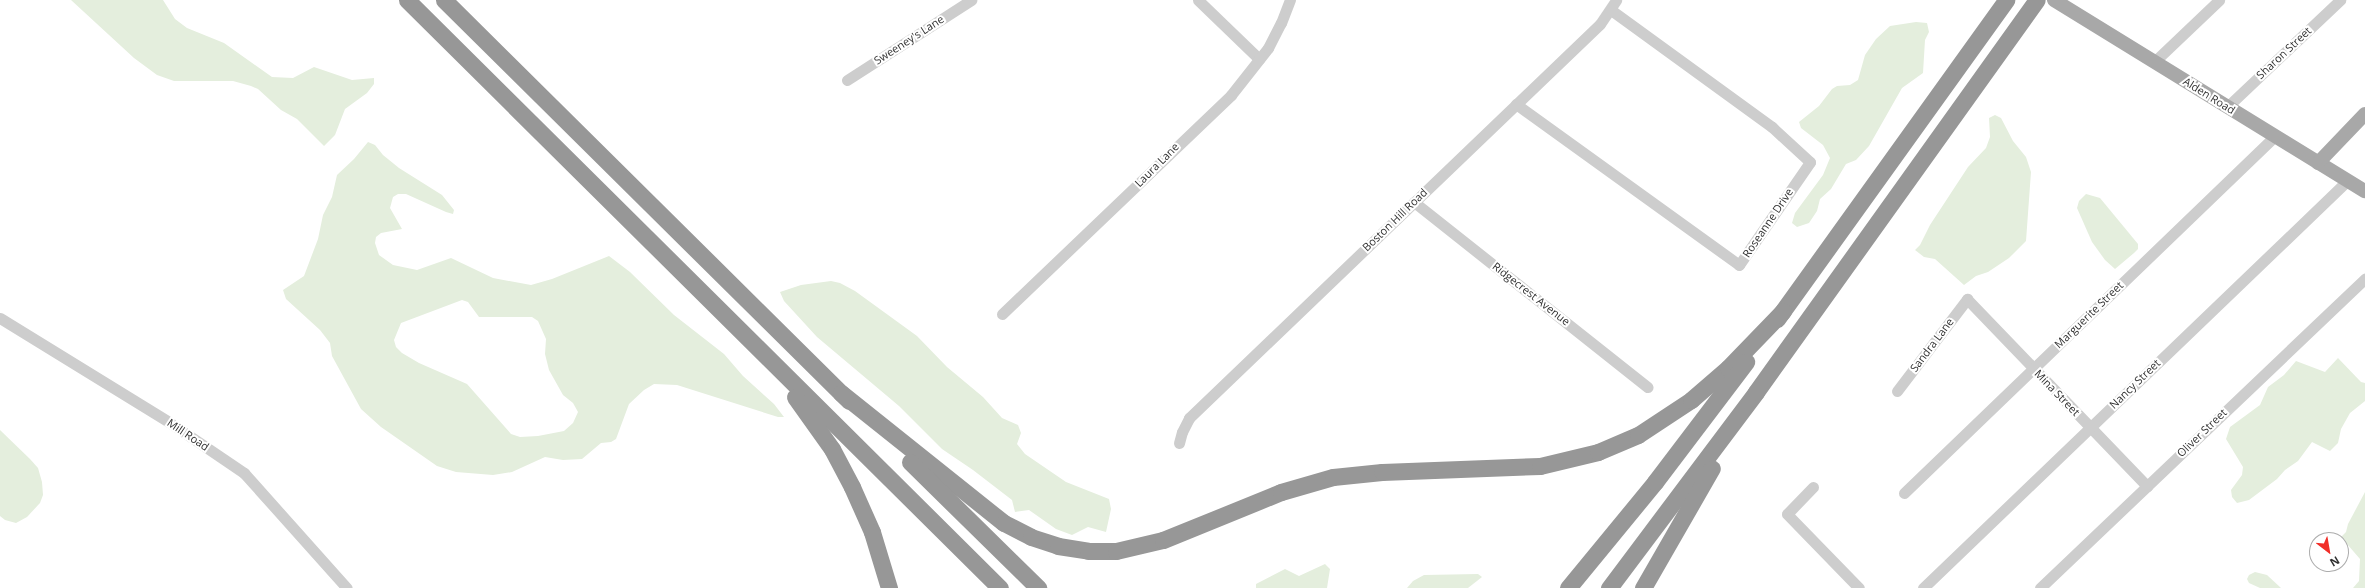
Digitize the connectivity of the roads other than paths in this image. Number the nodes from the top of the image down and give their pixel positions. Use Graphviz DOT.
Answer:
graph roads {
  1 [pos="407,0"];
  2 [pos="444,0"];
  3 [pos="971,0"];
  4 [pos="1198,0"];
  5 [pos="1290,0"];
  6 [pos="2006,0"];
  7 [pos="2054,0"];
  8 [pos="2219,0"];
  9 [pos="2340,0"];
  10 [pos="2034,4"];
  11 [pos="1614,5"];
  12 [pos="1259,59"];
  13 [pos="2154,62"];
  14 [pos="847,80"];
  15 [pos="1516,104"];
  16 [pos="2227,107"];
  17 [pos="2365,114"];
  18 [pos="2274,137"];
  19 [pos="2318,163"];
  20 [pos="2347,181"];
  21 [pos="2365,191"];
  22 [pos="1414,202"];
  23 [pos="2365,278"];
  24 [pos="1967,299"];
  25 [pos="1783,311"];
  26 [pos="1002,314"];
  27 [pos="0,318"];
  28 [pos="760,350"];
  29 [pos="2033,368"];
  30 [pos="1647,387"];
  31 [pos="1897,391"];
  32 [pos="1756,392"];
  33 [pos="841,393"];
  34 [pos="2090,427"];
  35 [pos="1179,443"];
  36 [pos="2147,486"];
  37 [pos="1813,487"];
  38 [pos="1904,493"];
  39 [pos="347,588"];
  40 [pos="888,588"];
  41 [pos="1000,588"];
  42 [pos="1038,588"];
  43 [pos="1568,588"];
  44 [pos="1610,588"];
  45 [pos="1642,588"];
  46 [pos="1859,588"];
  47 [pos="1923,588"];
  48 [pos="2040,588"];
  1 -- 28 [label="highway"];
  2 -- 33 [label="highway"];
  3 -- 14 [label="street, Sweeney's Lane"];
  4 -- 12 [label="street"];
  5 -- 12 [label="street, Laura Lane"];
  6 -- 25 [label="highway"];
  7 -- 13 [label="main road, Alden Road"];
  8 -- 13 [label="street"];
  9 -- 16 [label="street, Sharon Street"];
  10 -- 32 [label="highway"];
  11 -- 15 [label="street, Boston Hill Road"];
  11 -- 15 [label="street, Roseanne Drive"];
  12 -- 26 [label="street, Laura Lane"];
  13 -- 16 [label="main road, Alden Road"];
  15 -- 22 [label="street, Boston Hill Road"];
  16 -- 18 [label="main road, Alden Road"];
  17 -- 19 [label="main road"];
  18 -- 19 [label="main road, Alden Road"];
  18 -- 29 [label="street, Marguerite Street"];
  19 -- 20 [label="main road, Alden Road"];
  20 -- 21 [label="main road, Alden Road"];
  20 -- 34 [label="street, Nancy Street"];
  22 -- 30 [label="street, Ridgecrest Avenue"];
  22 -- 35 [label="street, Boston Hill Road"];
  23 -- 36 [label="street, Oliver Street"];
  24 -- 29 [label="street, Mina Street"];
  24 -- 31 [label="street, Sandra Lane"];
  25 -- 33 [label="highway"];
  25 -- 43 [label="highway"];
  27 -- 39 [label="street, Mill Road"];
  28 -- 40 [label="highway"];
  28 -- 41 [label="highway"];
  29 -- 34 [label="street, Mina Street"];
  29 -- 38 [label="street, Marguerite Street"];
  32 -- 44 [label="highway"];
  32 -- 45 [label="highway"];
  33 -- 42 [label="highway"];
  34 -- 36 [label="street, Mina Street"];
  34 -- 47 [label="street, Nancy Street"];
  36 -- 48 [label="street, Oliver Street"];
  37 -- 46 [label="street"];
}
